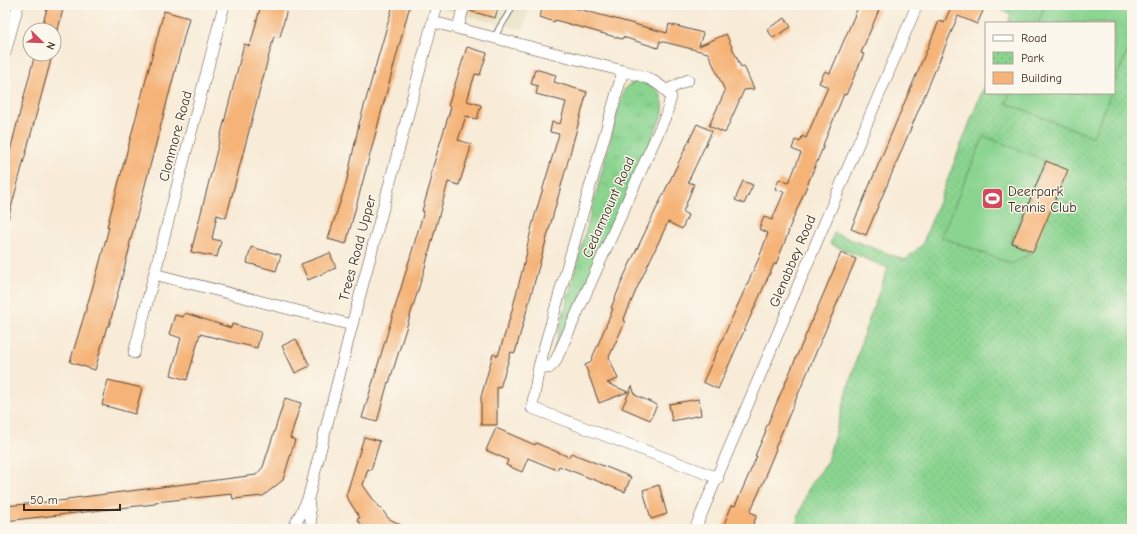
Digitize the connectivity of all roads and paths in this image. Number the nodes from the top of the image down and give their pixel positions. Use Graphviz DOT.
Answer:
graph roads {
  1 [pos="18,5"];
  2 [pos="224,5"];
  3 [pos="437,5"];
  4 [pos="464,5"];
  5 [pos="512,5"];
  6 [pos="917,5"];
  7 [pos="433,22"];
  8 [pos="458,28"];
  9 [pos="495,38"];
  10 [pos="5,53"];
  11 [pos="623,71"];
  12 [pos="688,80"];
  13 [pos="667,90"];
  14 [pos="154,274"];
  15 [pos="352,325"];
  16 [pos="134,353"];
  17 [pos="539,366"];
  18 [pos="718,478"];
  19 [pos="308,499"];
  20 [pos="293,529"];
  21 [pos="312,529"];
  22 [pos="695,529"];
  1 -- 10 [label="street"];
  2 -- 14 [label="street, Clonmore Road"];
  3 -- 7 [label="street, Trees Road Upper"];
  4 -- 8 [label="street"];
  5 -- 9 [label="lane"];
  6 -- 18 [label="street, Glenabbey Road"];
  7 -- 8 [label="street"];
  7 -- 15 [label="street, Trees Road Upper"];
  8 -- 9 [label="street"];
  9 -- 11 [label="street"];
  11 -- 13 [label="street"];
  11 -- 17 [label="street, Cedarmount Road"];
  12 -- 13 [label="street"];
  13 -- 17 [label="street, Cedarmount Road"];
  14 -- 15 [label="street"];
  14 -- 16 [label="street, Clonmore Road"];
  15 -- 19 [label="street, Trees Road Upper"];
  17 -- 18 [label="street, Cedarmount Road"];
  18 -- 22 [label="street, Glenabbey Road"];
  19 -- 20 [label="street"];
  19 -- 21 [label="street"];
}
